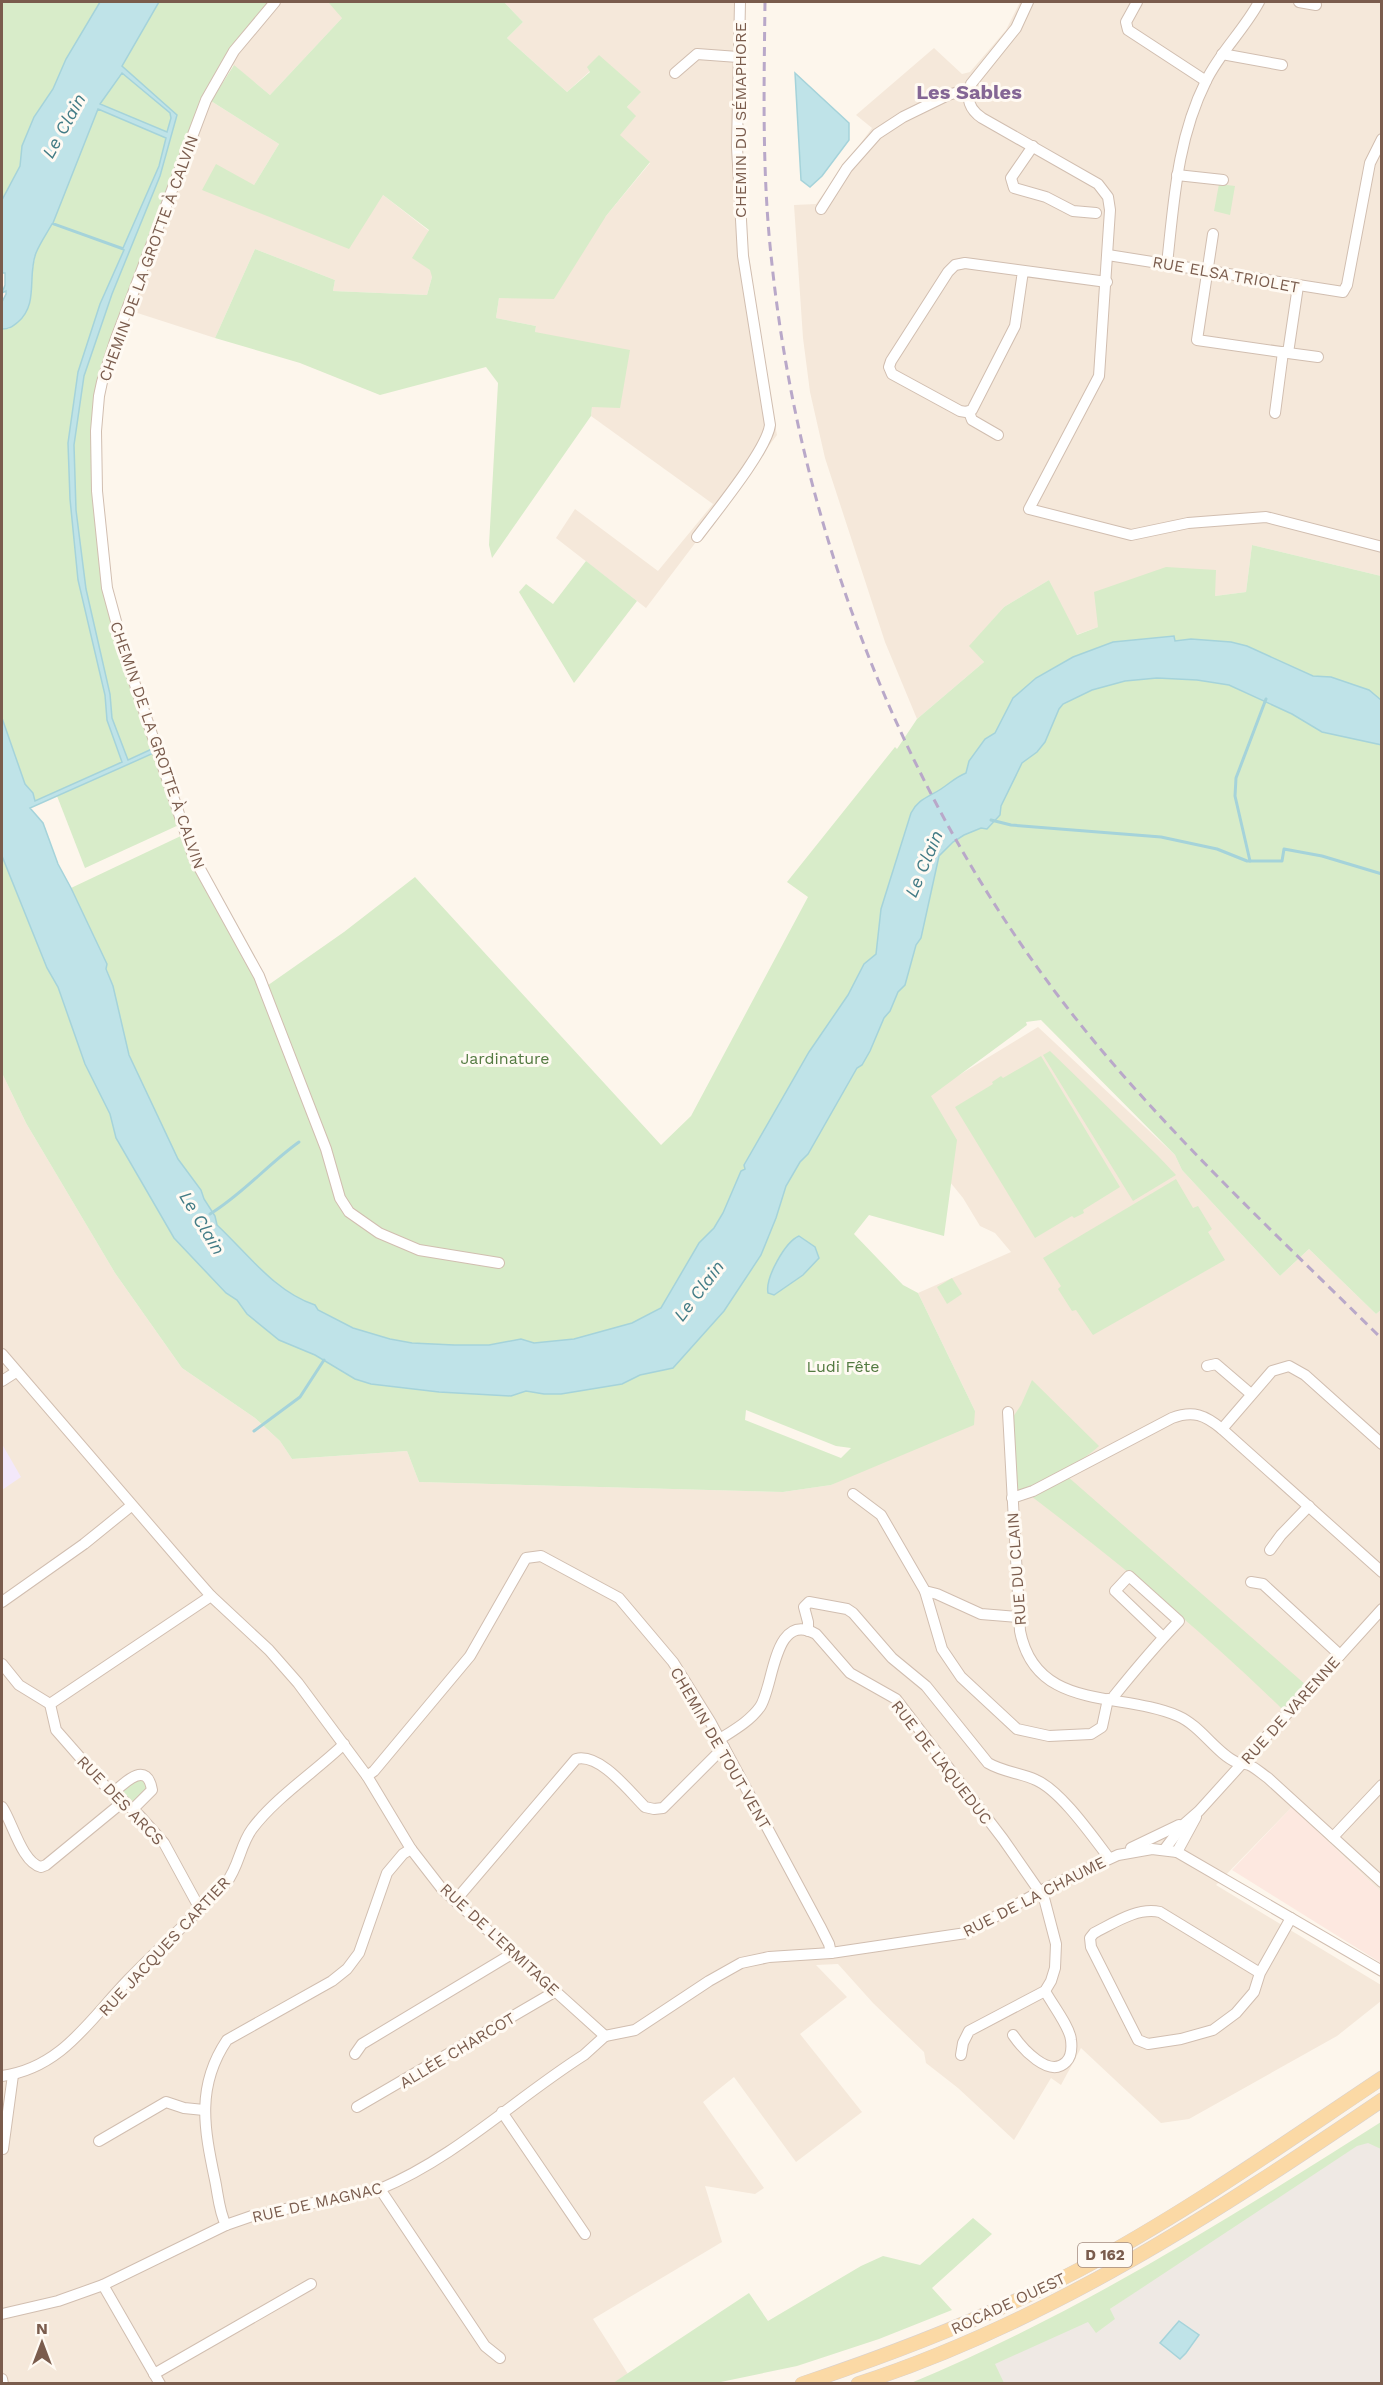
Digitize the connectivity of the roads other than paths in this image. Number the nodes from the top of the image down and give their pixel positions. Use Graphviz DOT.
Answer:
graph roads {
  1 [pos="275,2"];
  2 [pos="740,2"];
  3 [pos="1028,2"];
  4 [pos="1137,2"];
  5 [pos="1259,2"];
  6 [pos="1299,2"];
  7 [pos="1316,5"];
  8 [pos="1222,54"];
  9 [pos="738,57"];
  10 [pos="1282,65"];
  11 [pos="675,73"];
  12 [pos="1206,81"];
  13 [pos="969,89"];
  14 [pos="1382,139"];
  15 [pos="1033,146"];
  16 [pos="1177,175"];
  17 [pos="1223,180"];
  18 [pos="821,209"];
  19 [pos="1096,213"];
  20 [pos="1212,234"];
  21 [pos="1108,255"];
  22 [pos="1167,264"];
  23 [pos="1023,271"];
  24 [pos="1208,271"];
  25 [pos="1107,282"];
  26 [pos="1298,286"];
  27 [pos="1286,352"];
  28 [pos="1318,357"];
  29 [pos="969,412"];
  30 [pos="1275,413"];
  31 [pos="998,435"];
  32 [pos="697,537"];
  33 [pos="1382,547"];
  34 [pos="499,1263"];
  35 [pos="2,1354"];
  36 [pos="1207,1366"];
  37 [pos="16,1372"];
  38 [pos="2,1381"];
  39 [pos="1251,1394"];
  40 [pos="1008,1412"];
  41 [pos="1222,1429"];
  42 [pos="1382,1444"];
  43 [pos="853,1494"];
  44 [pos="1012,1498"];
  45 [pos="131,1506"];
  46 [pos="1309,1506"];
  47 [pos="1270,1550"];
  48 [pos="1382,1572"];
  49 [pos="1251,1582"];
  50 [pos="925,1592"];
  51 [pos="211,1596"];
  52 [pos="2,1602"];
  53 [pos="1382,1610"];
  54 [pos="1018,1617"];
  55 [pos="808,1631"];
  56 [pos="1163,1637"];
  57 [pos="1340,1655"];
  58 [pos="2,1664"];
  59 [pos="1111,1699"];
  60 [pos="50,1704"];
  61 [pos="722,1743"];
  62 [pos="344,1744"];
  63 [pos="1241,1763"];
  64 [pos="367,1776"];
  65 [pos="1380,1790"];
  66 [pos="113,1793"];
  67 [pos="124,1801"];
  68 [pos="2,1807"];
  69 [pos="133,1809"];
  70 [pos="1199,1811"];
  71 [pos="1333,1838"];
  72 [pos="411,1849"];
  73 [pos="1164,1850"];
  74 [pos="1177,1852"];
  75 [pos="1113,1856"];
  76 [pos="1382,1881"];
  77 [pos="1041,1891"];
  78 [pos="455,1901"];
  79 [pos="200,1909"];
  80 [pos="1291,1918"];
  81 [pos="515,1952"];
  82 [pos="831,1953"];
  83 [pos="1382,1971"];
  84 [pos="1260,1973"];
  85 [pos="556,1991"];
  86 [pos="1045,1991"];
  87 [pos="1013,2035"];
  88 [pos="605,2036"];
  89 [pos="355,2054"];
  90 [pos="961,2055"];
  91 [pos="7,2076"];
  92 [pos="1382,2078"];
  93 [pos="1382,2100"];
  94 [pos="357,2107"];
  95 [pos="204,2110"];
  96 [pos="502,2112"];
  97 [pos="99,2141"];
  98 [pos="3,2149"];
  99 [pos="380,2189"];
  100 [pos="226,2225"];
  101 [pos="585,2234"];
  102 [pos="311,2284"];
  103 [pos="103,2285"];
  104 [pos="2,2314"];
  105 [pos="500,2358"];
  106 [pos="2,2379"];
  107 [pos="157,2379"];
  108 [pos="3,2384"];
  109 [pos="802,2384"];
  110 [pos="858,2384"];
  1 -- 34 [label="street, CHEMIN DE LA GROTTE À CALVIN"];
  2 -- 9 [label="street, CHEMIN DU SÉMAPHORE"];
  3 -- 13 [label="street"];
  4 -- 12 [label="street"];
  5 -- 8 [label="street"];
  6 -- 7 [label="street"];
  8 -- 10 [label="street"];
  8 -- 12 [label="street"];
  9 -- 11 [label="street"];
  9 -- 32 [label="street, CHEMIN DU SÉMAPHORE"];
  12 -- 16 [label="street"];
  13 -- 15 [label="street"];
  13 -- 18 [label="street"];
  14 -- 26 [label="street, RUE ELSA TRIOLET"];
  15 -- 19 [label="street"];
  15 -- 21 [label="street"];
  16 -- 17 [label="street"];
  16 -- 22 [label="street"];
  20 -- 24 [label="street"];
  21 -- 22 [label="street, RUE ELSA TRIOLET"];
  21 -- 25 [label="street"];
  22 -- 24 [label="street, RUE ELSA TRIOLET"];
  23 -- 25 [label="street"];
  23 -- 29 [label="street"];
  23 -- 29 [label="street"];
  24 -- 26 [label="street, RUE ELSA TRIOLET"];
  24 -- 27 [label="street"];
  25 -- 33 [label="street"];
  26 -- 27 [label="street"];
  27 -- 28 [label="street"];
  27 -- 30 [label="street"];
  29 -- 31 [label="street"];
  35 -- 37 [label="street, RUE DE L'ERMITAGE"];
  36 -- 39 [label="street"];
  37 -- 38 [label="street"];
  37 -- 45 [label="street, RUE DE L'ERMITAGE"];
  39 -- 41 [label="street"];
  39 -- 42 [label="street"];
  40 -- 44 [label="street, RUE DU CLAIN"];
  41 -- 44 [label="street"];
  41 -- 46 [label="street"];
  43 -- 50 [label="street"];
  44 -- 54 [label="street, RUE DU CLAIN"];
  45 -- 51 [label="street, RUE DE L'ERMITAGE"];
  45 -- 52 [label="street"];
  46 -- 47 [label="street"];
  46 -- 48 [label="street"];
  49 -- 57 [label="street"];
  50 -- 54 [label="street"];
  50 -- 59 [label="street"];
  51 -- 60 [label="street"];
  51 -- 62 [label="street, RUE DE L'ERMITAGE"];
  53 -- 57 [label="street, RUE DE VARENNE"];
  54 -- 59 [label="street, RUE DU CLAIN"];
  55 -- 61 [label="street"];
  55 -- 75 [label="street"];
  55 -- 77 [label="street, RUE DE L'AQUEDUC"];
  56 -- 56 [label="street"];
  56 -- 59 [label="street"];
  57 -- 63 [label="street, RUE DE VARENNE"];
  58 -- 60 [label="street"];
  59 -- 63 [label="street, RUE DU CLAIN"];
  60 -- 66 [label="street, RUE DES ARCS"];
  61 -- 64 [label="street, CHEMIN DE TOUT VENT"];
  61 -- 78 [label="street"];
  61 -- 82 [label="street, CHEMIN DE TOUT VENT"];
  62 -- 64 [label="street, RUE DE L'ERMITAGE"];
  62 -- 79 [label="street, RUE JACQUES CARTIER"];
  63 -- 70 [label="street, RUE DE VARENNE"];
  63 -- 71 [label="street, RUE DU CLAIN"];
  64 -- 72 [label="street, RUE DE L'ERMITAGE"];
  65 -- 71 [label="street"];
  66 -- 67 [label="street, RUE DES ARCS"];
  66 -- 69 [label="street"];
  67 -- 68 [label="street"];
  67 -- 69 [label="street, RUE DES ARCS"];
  69 -- 79 [label="street, RUE DES ARCS"];
  70 -- 73 [label="street, RUE DE VARENNE"];
  70 -- 74 [label="street, RUE DE VARENNE"];
  70 -- 75 [label="street, RUE DE VARENNE"];
  71 -- 76 [label="street, RUE DU CLAIN"];
  72 -- 78 [label="street, RUE DE L'ERMITAGE"];
  72 -- 95 [label="street"];
  73 -- 74 [label="street, RUE DE LA CHAUME"];
  73 -- 75 [label="street, RUE DE LA CHAUME"];
  74 -- 80 [label="street, RUE DE LA CHAUME"];
  75 -- 77 [label="street, RUE DE LA CHAUME"];
  77 -- 82 [label="street, RUE DE LA CHAUME"];
  77 -- 86 [label="street, RUE DE L'AQUEDUC"];
  78 -- 81 [label="street, RUE DE L'ERMITAGE"];
  79 -- 91 [label="street, RUE JACQUES CARTIER"];
  80 -- 83 [label="street, RUE DE LA CHAUME"];
  80 -- 84 [label="street"];
  81 -- 85 [label="street, RUE DE L'ERMITAGE"];
  81 -- 89 [label="street"];
  82 -- 88 [label="street, RUE DE LA CHAUME"];
  84 -- 84 [label="street"];
  85 -- 88 [label="street, RUE DE L'ERMITAGE"];
  85 -- 94 [label="street, ALLÉE CHARCOT"];
  86 -- 87 [label="street"];
  86 -- 90 [label="street"];
  88 -- 96 [label="street, RUE DE MAGNAC"];
  91 -- 98 [label="street, RUE JACQUES CARTIER"];
  92 -- 109 [label="main road, ROCADE OUEST / D 162"];
  93 -- 110 [label="main road, ROCADE OUEST / D 162"];
  95 -- 97 [label="street"];
  95 -- 100 [label="street"];
  96 -- 99 [label="street, RUE DE MAGNAC"];
  96 -- 101 [label="street"];
  99 -- 100 [label="street, RUE DE MAGNAC"];
  99 -- 105 [label="street"];
  100 -- 103 [label="street, RUE DE MAGNAC"];
  102 -- 107 [label="street"];
  103 -- 104 [label="street, RUE DE MAGNAC"];
  103 -- 107 [label="street"];
  106 -- 108 [label="street"];
}
